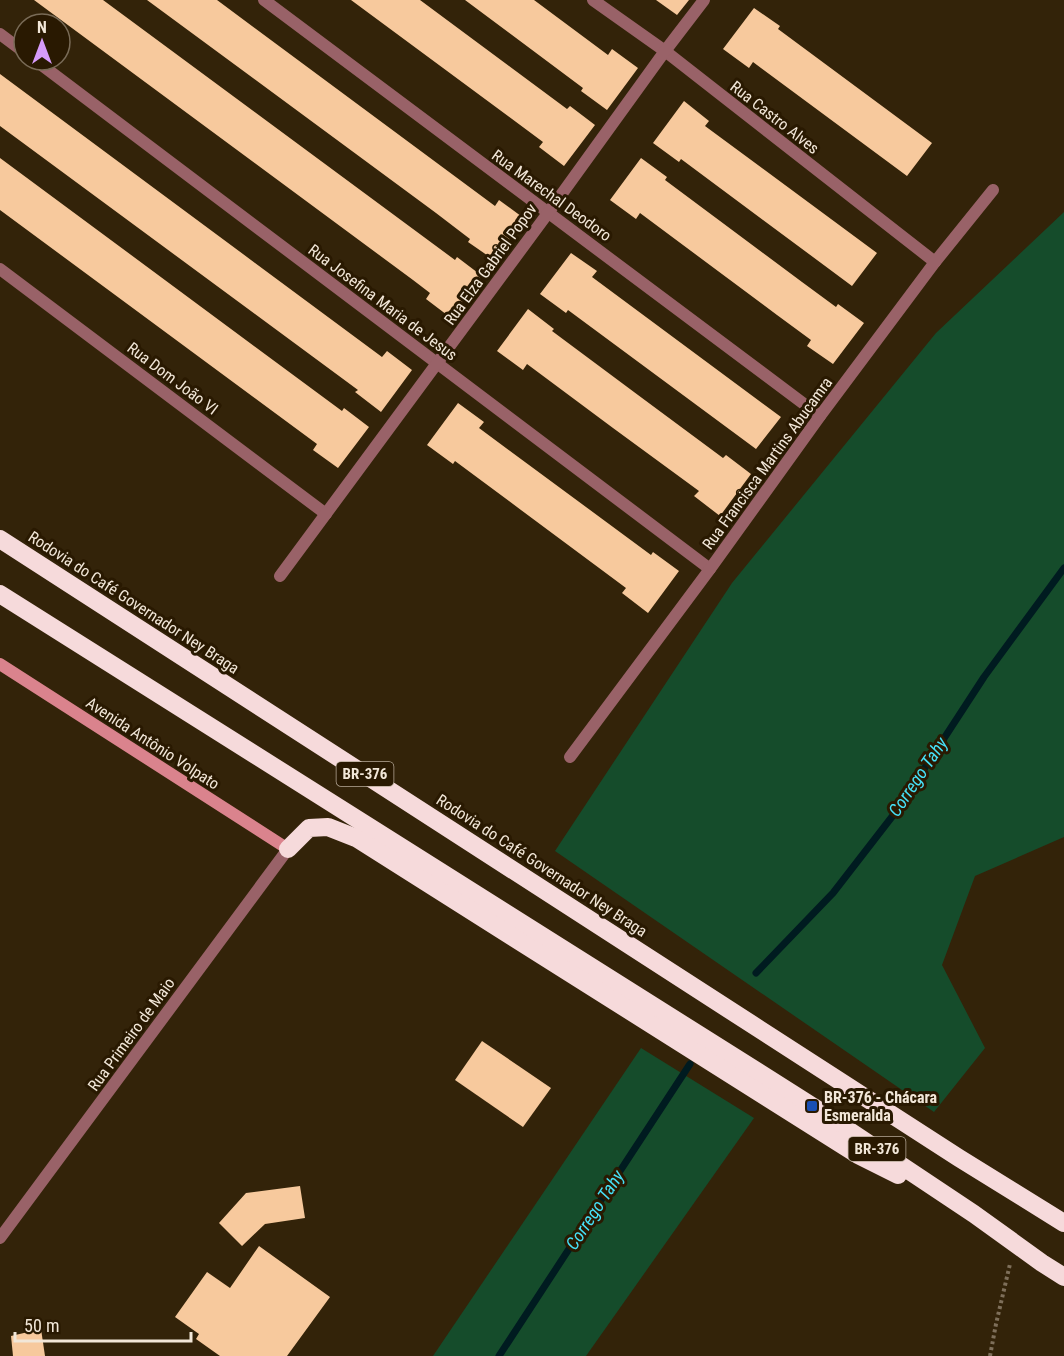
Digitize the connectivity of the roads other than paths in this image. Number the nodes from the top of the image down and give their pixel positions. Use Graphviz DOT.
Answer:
graph roads {
  1 [pos="264,0"];
  2 [pos="593,0"];
  3 [pos="704,0"];
  4 [pos="665,51"];
  5 [pos="51,72"];
  6 [pos="993,190"];
  7 [pos="548,213"];
  8 [pos="935,262"];
  9 [pos="0,269"];
  10 [pos="437,363"];
  11 [pos="820,416"];
  12 [pos="326,514"];
  13 [pos="0,538"];
  14 [pos="711,569"];
  15 [pos="280,576"];
  16 [pos="0,594"];
  17 [pos="0,664"];
  18 [pos="570,758"];
  19 [pos="288,849"];
  20 [pos="974,1214"];
  21 [pos="1064,1223"];
  22 [pos="0,1238"];
  23 [pos="1064,1276"];
  1 -- 7 [label="street, Rua Marechal Deodoro"];
  2 -- 4 [label="street, Rua Castro Alves"];
  3 -- 4 [label="street, Rua Elza Gabriel Popov"];
  4 -- 7 [label="street, Rua Elza Gabriel Popov"];
  4 -- 8 [label="street, Rua Castro Alves"];
  5 -- 10 [label="street, Rua Josefina Maria de Jesus"];
  6 -- 8 [label="street, Rua Francisca Martins Abucamra"];
  7 -- 10 [label="street, Rua Elza Gabriel Popov"];
  7 -- 11 [label="street, Rua Marechal Deodoro"];
  8 -- 11 [label="street, Rua Francisca Martins Abucamra"];
  9 -- 12 [label="street, Rua Dom João VI"];
  10 -- 12 [label="street, Rua Elza Gabriel Popov"];
  10 -- 14 [label="street, Rua Josefina Maria de Jesus"];
  11 -- 14 [label="street, Rua Francisca Martins Abucamra"];
  12 -- 15 [label="street, Rua Elza Gabriel Popov"];
  13 -- 21 [label="highway, Rodovia do Café Governador Ney Braga / BR-376"];
  14 -- 18 [label="street, Rua Francisca Martins Abucamra"];
  16 -- 20 [label="highway, BR-376"];
  17 -- 19 [label="street, Avenida Antônio Volpato"];
  19 -- 20 [label="highway"];
  19 -- 22 [label="street, Rua Primeiro de Maio"];
  20 -- 23 [label="highway, BR-376"];
}
